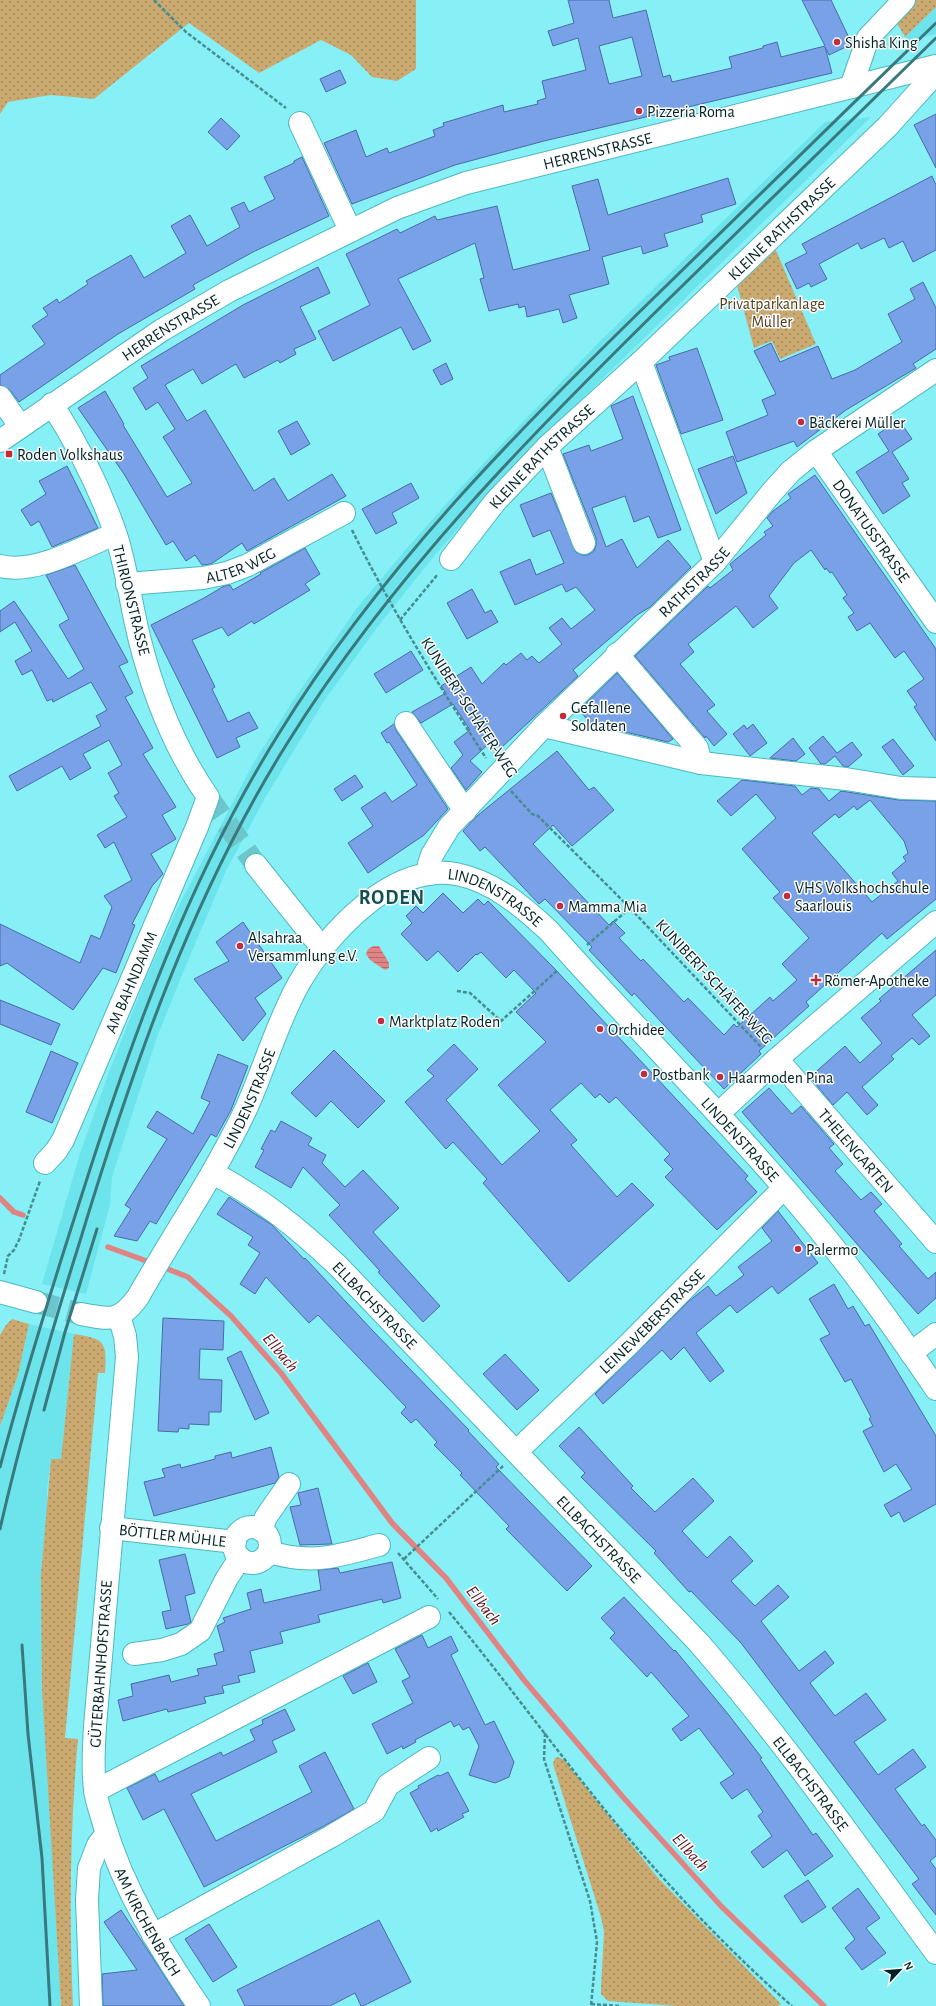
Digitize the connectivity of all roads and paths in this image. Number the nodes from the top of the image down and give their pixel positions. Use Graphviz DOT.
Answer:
graph roads {
  1 [pos="154,0"];
  2 [pos="904,0"];
  3 [pos="936,66"];
  4 [pos="936,73"];
  5 [pos="851,87"];
  6 [pos="300,123"];
  7 [pos="350,230"];
  8 [pos="641,362"];
  9 [pos="936,370"];
  10 [pos="0,397"];
  11 [pos="52,404"];
  12 [pos="20,426"];
  13 [pos="0,441"];
  14 [pos="547,447"];
  15 [pos="816,451"];
  16 [pos="344,513"];
  17 [pos="115,534"];
  18 [pos="584,544"];
  19 [pos="451,559"];
  20 [pos="715,562"];
  21 [pos="0,566"];
  22 [pos="127,584"];
  23 [pos="933,611"];
  24 [pos="400,620"];
  25 [pos="617,654"];
  26 [pos="406,723"];
  27 [pos="544,726"];
  28 [pos="701,763"];
  29 [pos="497,775"];
  30 [pos="936,789"];
  31 [pos="208,797"];
  32 [pos="465,811"];
  33 [pos="256,865"];
  34 [pos="430,874"];
  35 [pos="630,908"];
  36 [pos="936,922"];
  37 [pos="322,948"];
  38 [pos="572,958"];
  39 [pos="457,991"];
  40 [pos="775,1061"];
  41 [pos="718,1114"];
  42 [pos="45,1164"];
  43 [pos="214,1173"];
  44 [pos="784,1188"];
  45 [pos="34,1200"];
  46 [pos="936,1242"];
  47 [pos="2,1285"];
  48 [pos="36,1302"];
  49 [pos="81,1314"];
  50 [pos="119,1316"];
  51 [pos="936,1334"];
  52 [pos="911,1353"];
  53 [pos="936,1389"];
  54 [pos="517,1452"];
  55 [pos="289,1484"];
  56 [pos="111,1528"];
  57 [pos="261,1530"];
  58 [pos="379,1545"];
  59 [pos="238,1550"];
  60 [pos="269,1552"];
  61 [pos="404,1559"];
  62 [pos="437,1607"];
  63 [pos="134,1654"];
  64 [pos="545,1733"];
  65 [pos="430,1758"];
  66 [pos="95,1791"];
  67 [pos="107,1833"];
  68 [pos="153,1935"];
  69 [pos="936,1953"];
  70 [pos="591,2005"];
  71 [pos="789,2005"];
  72 [pos="91,2006"];
  73 [pos="199,2006"];
  74 [pos="620,2006"];
  1 -- 6 [label="path"];
  2 -- 5 [label="street"];
  3 -- 5 [label="street, HERRENSTRASSE"];
  4 -- 8 [label="street, KLEINE RATHSTRASSE"];
  5 -- 7 [label="street, HERRENSTRASSE"];
  6 -- 7 [label="street"];
  7 -- 11 [label="street, HERRENSTRASSE"];
  8 -- 14 [label="street, KLEINE RATHSTRASSE"];
  8 -- 20 [label="street"];
  9 -- 15 [label="street, RATHSTRASSE"];
  10 -- 12 [label="street"];
  11 -- 12 [label="street, HERRENSTRASSE"];
  11 -- 17 [label="street, THIRIONSTRASSE"];
  12 -- 13 [label="street, HERRENSTRASSE"];
  14 -- 18 [label="street"];
  14 -- 19 [label="street, KLEINE RATHSTRASSE"];
  15 -- 20 [label="street, RATHSTRASSE"];
  15 -- 23 [label="street, DONATUSSTRASSE"];
  16 -- 22 [label="street, ALTER WEG"];
  16 -- 24 [label="path, KUNIBERT-SCHÄFER-WEG"];
  17 -- 21 [label="street"];
  17 -- 22 [label="street, THIRIONSTRASSE"];
  19 -- 24 [label="path"];
  20 -- 25 [label="street, RATHSTRASSE"];
  22 -- 31 [label="street, THIRIONSTRASSE"];
  24 -- 29 [label="path, KUNIBERT-SCHÄFER-WEG"];
  25 -- 27 [label="street, RATHSTRASSE"];
  25 -- 28 [label="street"];
  26 -- 32 [label="street"];
  27 -- 28 [label="street"];
  27 -- 29 [label="street, RATHSTRASSE"];
  28 -- 30 [label="street"];
  29 -- 32 [label="street, RATHSTRASSE"];
  29 -- 35 [label="path, KUNIBERT-SCHÄFER-WEG"];
  31 -- 42 [label="street, AM BAHNDAMM"];
  32 -- 34 [label="street, RATHSTRASSE"];
  33 -- 37 [label="street"];
  34 -- 37 [label="street, LINDENSTRASSE"];
  34 -- 38 [label="street, LINDENSTRASSE"];
  35 -- 38 [label="path"];
  35 -- 40 [label="path, KUNIBERT-SCHÄFER-WEG"];
  36 -- 40 [label="street"];
  37 -- 43 [label="street, LINDENSTRASSE"];
  38 -- 39 [label="path"];
  38 -- 41 [label="street, LINDENSTRASSE"];
  40 -- 41 [label="street"];
  40 -- 46 [label="street, THELENGARTEN"];
  41 -- 44 [label="street, LINDENSTRASSE"];
  43 -- 50 [label="street, LINDENSTRASSE"];
  43 -- 54 [label="street, ELLBACHSTRASSE"];
  44 -- 52 [label="street, LINDENSTRASSE"];
  44 -- 54 [label="street, LEINEWEBERSTRASSE"];
  45 -- 47 [label="path"];
  47 -- 48 [label="street"];
  49 -- 50 [label="street"];
  50 -- 56 [label="street, GÜTERBAHNHOFSTRASSE"];
  51 -- 52 [label="street"];
  52 -- 53 [label="street, LINDENSTRASSE"];
  54 -- 61 [label="path"];
  54 -- 69 [label="street, ELLBACHSTRASSE"];
  55 -- 57 [label="street"];
  56 -- 59 [label="street, BÖTTLER MÜHLE"];
  56 -- 66 [label="street, GÜTERBAHNHOFSTRASSE"];
  57 -- 59 [label="street, BÖTTLER MÜHLE"];
  57 -- 60 [label="street"];
  58 -- 60 [label="street"];
  58 -- 61 [label="path"];
  59 -- 60 [label="street, BÖTTLER MÜHLE"];
  59 -- 63 [label="street, BÖTTLER MÜHLE"];
  61 -- 62 [label="path"];
  62 -- 64 [label="path"];
  62 -- 66 [label="street"];
  64 -- 70 [label="path"];
  64 -- 71 [label="path"];
  65 -- 68 [label="street"];
  66 -- 67 [label="street, GÜTERBAHNHOFSTRASSE"];
  67 -- 68 [label="street, AM KIRCHENBACH"];
  67 -- 72 [label="street"];
  68 -- 73 [label="street, AM KIRCHENBACH"];
  70 -- 74 [label="path"];
}
